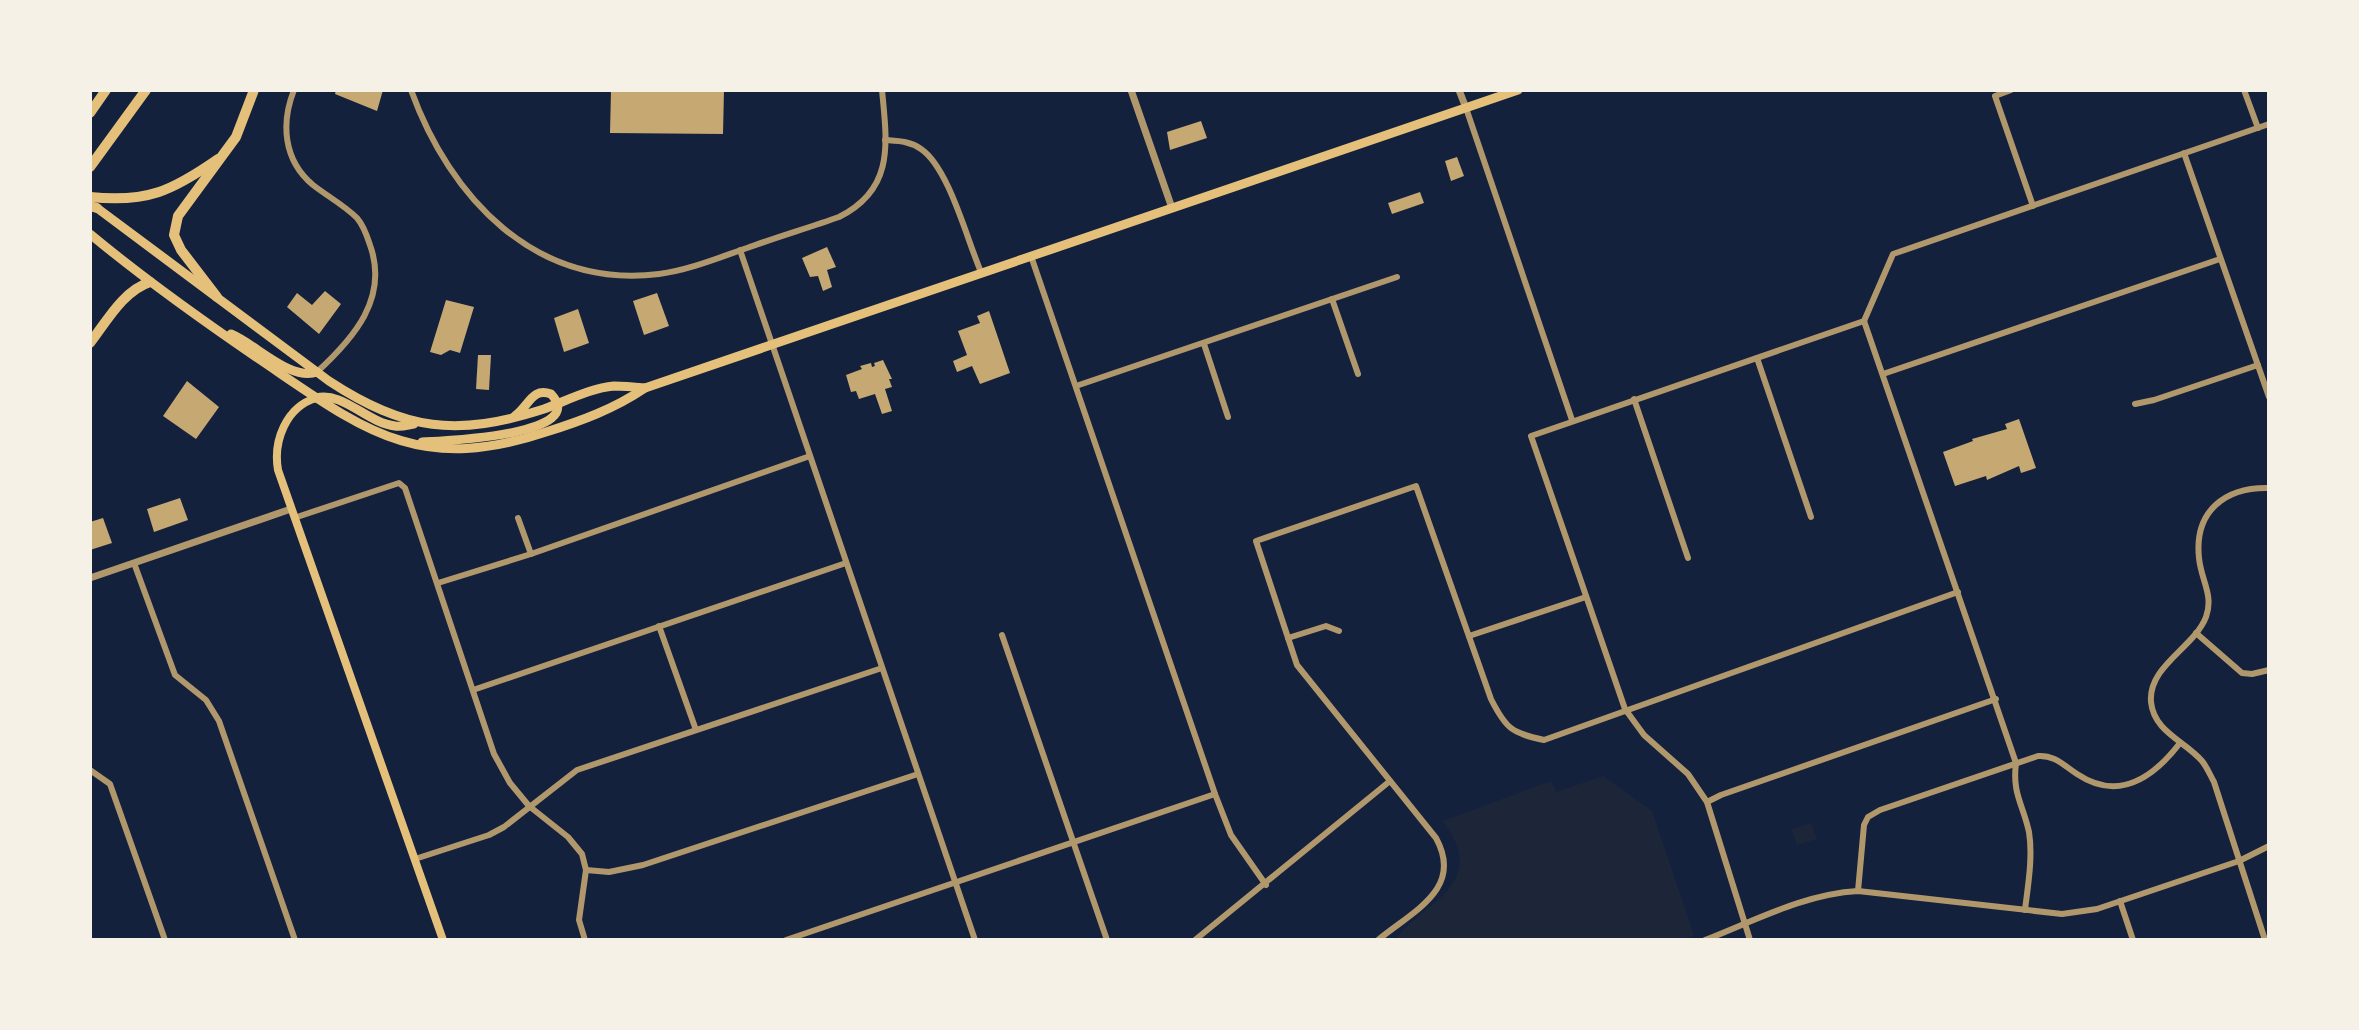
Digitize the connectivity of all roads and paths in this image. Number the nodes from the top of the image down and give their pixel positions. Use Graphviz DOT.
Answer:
graph roads {
  1 [pos="106,90"];
  2 [pos="146,90"];
  3 [pos="254,90"];
  4 [pos="294,90"];
  5 [pos="411,90"];
  6 [pos="882,90"];
  7 [pos="1131,90"];
  8 [pos="1459,90"];
  9 [pos="1518,90"];
  10 [pos="2011,90"];
  11 [pos="2244,90"];
  12 [pos="1466,108"];
  13 [pos="90,113"];
  14 [pos="2269,124"];
  15 [pos="2258,128"];
  16 [pos="885,140"];
  17 [pos="2184,153"];
  18 [pos="226,154"];
  19 [pos="90,167"];
  20 [pos="92,204"];
  21 [pos="2033,206"];
  22 [pos="1172,208"];
  23 [pos="90,234"];
  24 [pos="740,250"];
  25 [pos="1031,256"];
  26 [pos="2220,259"];
  27 [pos="981,272"];
  28 [pos="1397,277"];
  29 [pos="150,282"];
  30 [pos="217,297"];
  31 [pos="1332,299"];
  32 [pos="1864,321"];
  33 [pos="210,325"];
  34 [pos="90,343"];
  35 [pos="1204,344"];
  36 [pos="771,345"];
  37 [pos="1757,358"];
  38 [pos="2258,365"];
  39 [pos="317,372"];
  40 [pos="1358,374"];
  41 [pos="1883,374"];
  42 [pos="1076,386"];
  43 [pos="645,388"];
  44 [pos="2269,397"];
  45 [pos="314,399"];
  46 [pos="1634,399"];
  47 [pos="558,404"];
  48 [pos="2135,404"];
  49 [pos="1228,417"];
  50 [pos="1572,420"];
  51 [pos="507,421"];
  52 [pos="421,423"];
  53 [pos="411,443"];
  54 [pos="810,456"];
  55 [pos="2269,488"];
  56 [pos="292,513"];
  57 [pos="1811,517"];
  58 [pos="518,518"];
  59 [pos="531,554"];
  60 [pos="1688,558"];
  61 [pos="134,563"];
  62 [pos="846,563"];
  63 [pos="90,578"];
  64 [pos="438,583"];
  65 [pos="1958,592"];
  66 [pos="1586,597"];
  67 [pos="659,626"];
  68 [pos="1339,631"];
  69 [pos="2196,633"];
  70 [pos="1002,635"];
  71 [pos="1469,636"];
  72 [pos="1288,638"];
  73 [pos="882,668"];
  74 [pos="2269,670"];
  75 [pos="473,690"];
  76 [pos="1996,699"];
  77 [pos="1625,709"];
  78 [pos="696,730"];
  79 [pos="2180,743"];
  80 [pos="2016,763"];
  81 [pos="90,770"];
  82 [pos="918,774"];
  83 [pos="1390,781"];
  84 [pos="1215,794"];
  85 [pos="1707,802"];
  86 [pos="529,806"];
  87 [pos="1073,842"];
  88 [pos="2269,846"];
  89 [pos="415,859"];
  90 [pos="2239,861"];
  91 [pos="586,870"];
  92 [pos="956,883"];
  93 [pos="1266,885"];
  94 [pos="1858,891"];
  95 [pos="2120,901"];
  96 [pos="2025,910"];
  97 [pos="1745,924"];
  98 [pos="165,940"];
  99 [pos="295,940"];
  100 [pos="443,940"];
  101 [pos="585,940"];
  102 [pos="786,940"];
  103 [pos="975,940"];
  104 [pos="1107,940"];
  105 [pos="1195,940"];
  106 [pos="1378,940"];
  107 [pos="1705,940"];
  108 [pos="1750,940"];
  109 [pos="2133,940"];
  110 [pos="2265,940"];
  1 -- 13 [label="highway"];
  2 -- 19 [label="highway"];
  3 -- 18 [label="highway"];
  4 -- 39 [label="street"];
  5 -- 24 [label="street"];
  6 -- 16 [label="street"];
  7 -- 22 [label="street"];
  8 -- 12 [label="street"];
  9 -- 12 [label="main road"];
  10 -- 21 [label="street"];
  11 -- 15 [label="street"];
  12 -- 22 [label="main road"];
  12 -- 50 [label="street"];
  14 -- 15 [label="street"];
  15 -- 17 [label="street"];
  16 -- 24 [label="street"];
  16 -- 27 [label="street"];
  17 -- 21 [label="street"];
  17 -- 26 [label="street"];
  18 -- 20 [label="highway"];
  18 -- 30 [label="highway"];
  20 -- 30 [label="main road"];
  21 -- 32 [label="street"];
  22 -- 25 [label="main road"];
  23 -- 29 [label="main road"];
  24 -- 36 [label="street"];
  25 -- 27 [label="main road"];
  25 -- 42 [label="street"];
  26 -- 38 [label="street"];
  26 -- 41 [label="street"];
  27 -- 36 [label="main road"];
  28 -- 31 [label="street"];
  29 -- 33 [label="main road"];
  29 -- 34 [label="highway"];
  30 -- 39 [label="main road"];
  31 -- 35 [label="street"];
  31 -- 40 [label="street"];
  32 -- 37 [label="street"];
  32 -- 41 [label="street"];
  33 -- 39 [label="main road"];
  33 -- 45 [label="main road"];
  35 -- 42 [label="street"];
  35 -- 49 [label="street"];
  36 -- 43 [label="main road"];
  36 -- 54 [label="street"];
  37 -- 46 [label="street"];
  37 -- 57 [label="street"];
  38 -- 44 [label="street"];
  38 -- 48 [label="street"];
  39 -- 52 [label="main road"];
  41 -- 65 [label="street"];
  42 -- 84 [label="street"];
  43 -- 47 [label="main road"];
  43 -- 53 [label="main road"];
  45 -- 52 [label="main road"];
  45 -- 53 [label="main road"];
  45 -- 56 [label="main road"];
  46 -- 50 [label="street"];
  46 -- 60 [label="street"];
  47 -- 51 [label="main road"];
  47 -- 51 [label="main road"];
  47 -- 53 [label="main road"];
  50 -- 66 [label="street"];
  51 -- 52 [label="main road"];
  54 -- 59 [label="street"];
  54 -- 62 [label="street"];
  55 -- 69 [label="street"];
  56 -- 61 [label="street"];
  56 -- 64 [label="street"];
  56 -- 89 [label="main road"];
  58 -- 59 [label="street"];
  59 -- 64 [label="street"];
  61 -- 63 [label="street"];
  61 -- 99 [label="street"];
  62 -- 67 [label="street"];
  62 -- 73 [label="street"];
  64 -- 75 [label="street"];
  65 -- 76 [label="street"];
  65 -- 77 [label="street"];
  66 -- 71 [label="street"];
  66 -- 77 [label="street"];
  67 -- 75 [label="street"];
  67 -- 78 [label="street"];
  68 -- 72 [label="street"];
  69 -- 74 [label="street"];
  69 -- 79 [label="street"];
  70 -- 87 [label="street"];
  71 -- 72 [label="street"];
  71 -- 77 [label="street"];
  72 -- 83 [label="street"];
  73 -- 78 [label="street"];
  73 -- 82 [label="street"];
  75 -- 86 [label="street"];
  76 -- 80 [label="street"];
  76 -- 85 [label="street"];
  77 -- 85 [label="street"];
  78 -- 86 [label="street"];
  79 -- 80 [label="street"];
  79 -- 90 [label="street"];
  80 -- 94 [label="street"];
  80 -- 96 [label="street"];
  81 -- 98 [label="street"];
  82 -- 91 [label="street"];
  82 -- 92 [label="street"];
  83 -- 93 [label="street"];
  83 -- 106 [label="street"];
  84 -- 87 [label="street"];
  84 -- 93 [label="street"];
  85 -- 97 [label="street"];
  86 -- 89 [label="street"];
  86 -- 91 [label="street"];
  87 -- 92 [label="street"];
  87 -- 104 [label="street"];
  88 -- 90 [label="street"];
  89 -- 100 [label="main road"];
  90 -- 95 [label="street"];
  90 -- 110 [label="street"];
  91 -- 101 [label="street"];
  92 -- 102 [label="street"];
  92 -- 103 [label="street"];
  93 -- 105 [label="street"];
  94 -- 96 [label="street"];
  94 -- 97 [label="street"];
  95 -- 96 [label="street"];
  95 -- 109 [label="street"];
  97 -- 107 [label="street"];
  97 -- 108 [label="street"];
}
